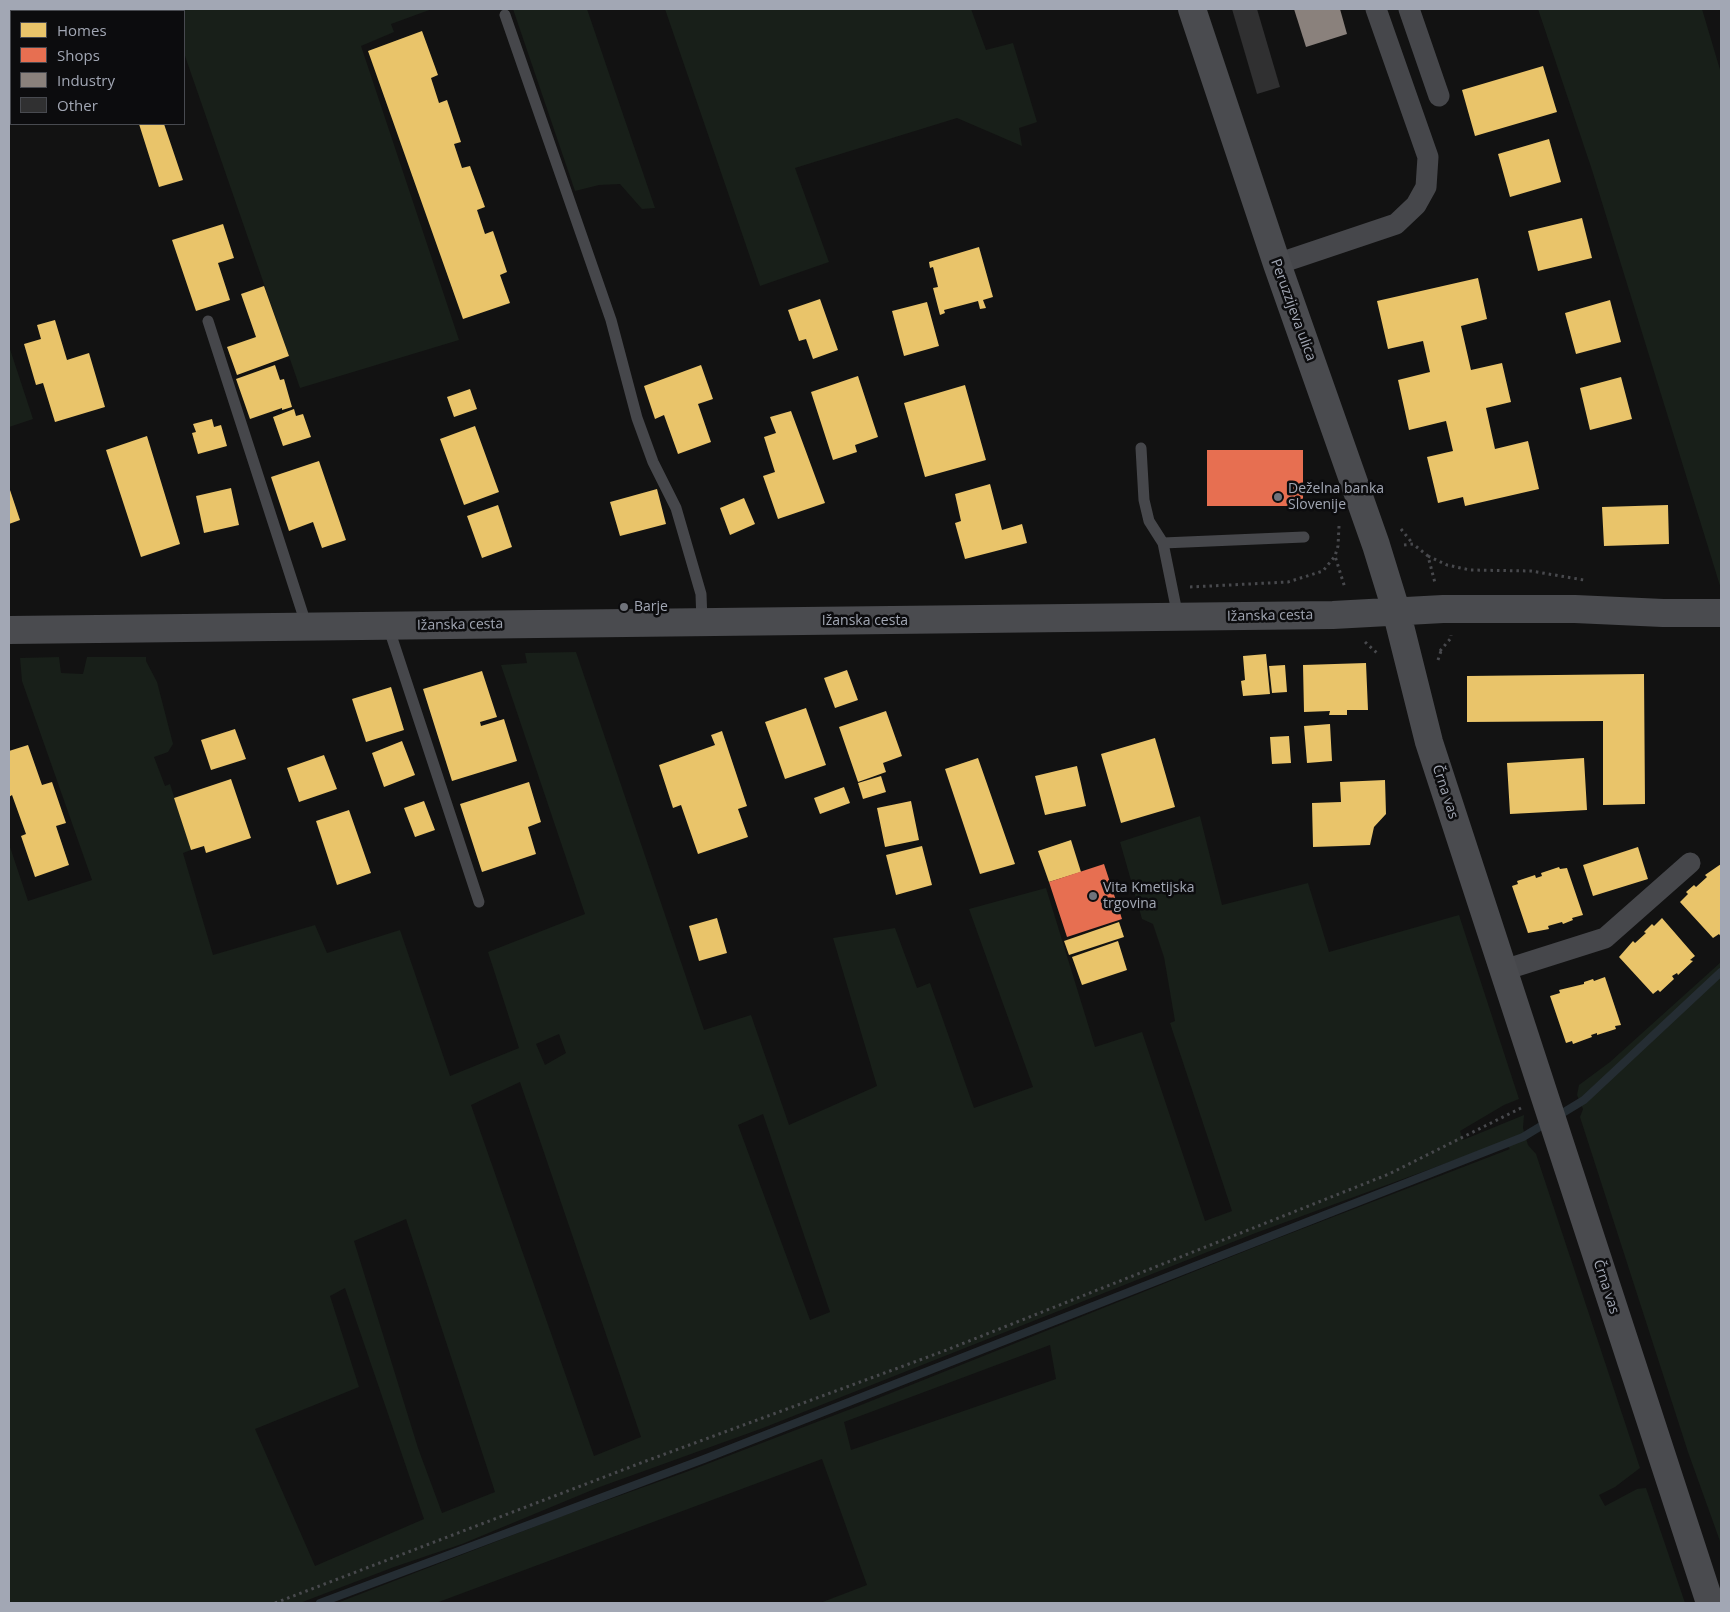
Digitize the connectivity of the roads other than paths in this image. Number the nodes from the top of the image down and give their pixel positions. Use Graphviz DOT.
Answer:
graph roads {
  1 [pos="1192,9"];
  2 [pos="1376,9"];
  3 [pos="1409,9"];
  4 [pos="505,15"];
  5 [pos="1439,96"];
  6 [pos="1276,264"];
  7 [pos="208,322"];
  8 [pos="1141,448"];
  9 [pos="1304,537"];
  10 [pos="1163,543"];
  11 [pos="1396,610"];
  12 [pos="1721,613"];
  13 [pos="1178,617"];
  14 [pos="702,622"];
  15 [pos="388,626"];
  16 [pos="307,627"];
  17 [pos="9,630"];
  18 [pos="1690,863"];
  19 [pos="479,902"];
  20 [pos="1504,970"];
  21 [pos="1710,1603"];
  1 -- 6 [label="street, Peruzzijeva ulica"];
  2 -- 6 [label="street"];
  3 -- 5 [label="street"];
  4 -- 14 [label="lane"];
  6 -- 11 [label="street, Peruzzijeva ulica"];
  7 -- 16 [label="lane"];
  8 -- 10 [label="lane"];
  9 -- 10 [label="lane"];
  10 -- 13 [label="lane"];
  11 -- 12 [label="street, Ižanska cesta"];
  11 -- 13 [label="street, Ižanska cesta"];
  11 -- 20 [label="street, Črna vas"];
  13 -- 14 [label="street, Ižanska cesta"];
  14 -- 15 [label="street, Ižanska cesta"];
  15 -- 16 [label="street, Ižanska cesta"];
  15 -- 19 [label="lane"];
  16 -- 17 [label="street, Ižanska cesta"];
  18 -- 20 [label="street"];
  20 -- 21 [label="street, Črna vas"];
}
